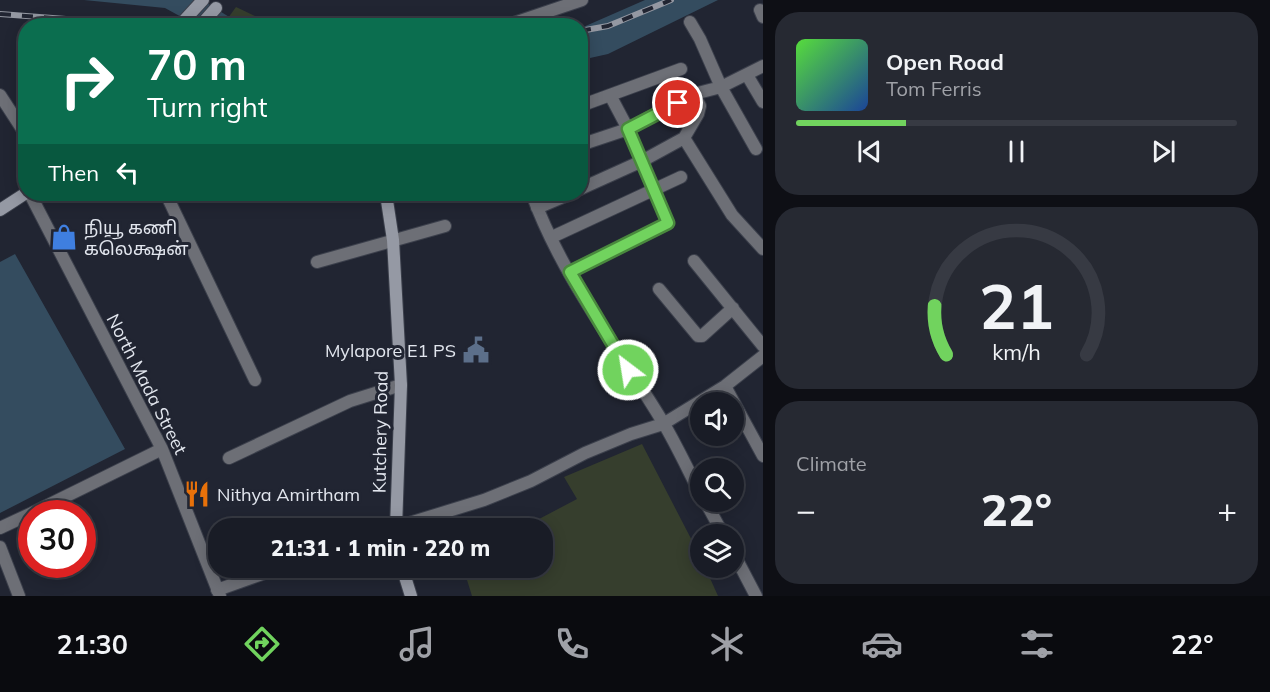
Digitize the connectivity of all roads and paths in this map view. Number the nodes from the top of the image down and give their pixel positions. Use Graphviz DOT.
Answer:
graph roads {
  1 [pos="204,0"];
  2 [pos="582,0"];
  3 [pos="216,8"];
  4 [pos="187,18"];
  5 [pos="207,18"];
  6 [pos="529,18"];
  7 [pos="690,22"];
  8 [pos="763,66"];
  9 [pos="681,69"];
  10 [pos="747,75"];
  11 [pos="721,87"];
  12 [pos="694,94"];
  13 [pos="0,95"];
  14 [pos="610,95"];
  15 [pos="763,102"];
  16 [pos="588,103"];
  17 [pos="18,123"];
  18 [pos="628,129"];
  19 [pos="684,138"];
  20 [pos="588,142"];
  21 [pos="756,149"];
  22 [pos="642,161"];
  23 [pos="681,177"];
  24 [pos="588,185"];
  25 [pos="654,190"];
  26 [pos="18,198"];
  27 [pos="34,201"];
  28 [pos="169,201"];
  29 [pos="387,201"];
  30 [pos="534,201"];
  31 [pos="554,201"];
  32 [pos="537,208"];
  33 [pos="0,210"];
  34 [pos="445,226"];
  35 [pos="552,237"];
  36 [pos="393,240"];
  37 [pos="763,249"];
  38 [pos="694,261"];
  39 [pos="317,262"];
  40 [pos="570,272"];
  41 [pos="659,289"];
  42 [pos="733,308"];
  43 [pos="763,346"];
  44 [pos="763,356"];
  45 [pos="255,380"];
  46 [pos="401,385"];
  47 [pos="725,386"];
  48 [pos="663,424"];
  49 [pos="162,449"];
  50 [pos="763,456"];
  51 [pos="229,458"];
  52 [pos="690,474"];
  53 [pos="58,500"];
  54 [pos="395,518"];
  55 [pos="427,518"];
  56 [pos="18,520"];
  57 [pos="0,528"];
  58 [pos="0,547"];
  59 [pos="744,574"];
  60 [pos="255,578"];
  61 [pos="405,578"];
  62 [pos="763,579"];
  63 [pos="749,584"];
  64 [pos="218,593"];
  65 [pos="19,596"];
  66 [pos="411,596"];
  67 [pos="756,596"];
  1 -- 4 [label="main road"];
  2 -- 6 [label="street"];
  3 -- 5 [label="main road"];
  7 -- 11 [label="street"];
  8 -- 10 [label="street"];
  9 -- 14 [label="street"];
  10 -- 11 [label="street"];
  10 -- 15 [label="street"];
  11 -- 12 [label="street"];
  11 -- 21 [label="street"];
  12 -- 18 [label="street"];
  12 -- 19 [label="street"];
  13 -- 17 [label="street"];
  14 -- 16 [label="street"];
  14 -- 18 [label="street"];
  18 -- 20 [label="street"];
  18 -- 22 [label="street"];
  19 -- 22 [label="street"];
  19 -- 37 [label="street"];
  22 -- 24 [label="street"];
  22 -- 25 [label="street"];
  23 -- 25 [label="street"];
  25 -- 35 [label="street"];
  25 -- 40 [label="street"];
  26 -- 33 [label="main road"];
  27 -- 49 [label="street, North Mada Street"];
  28 -- 45 [label="street"];
  29 -- 36 [label="main road, Kutchery Road"];
  30 -- 32 [label="street"];
  31 -- 32 [label="street"];
  32 -- 35 [label="street"];
  34 -- 36 [label="street"];
  35 -- 40 [label="street"];
  36 -- 39 [label="street"];
  36 -- 46 [label="main road, Kutchery Road"];
  38 -- 42 [label="street"];
  40 -- 48 [label="street"];
  41 -- 42 [label="street"];
  42 -- 43 [label="street"];
  44 -- 47 [label="street"];
  46 -- 51 [label="street"];
  46 -- 54 [label="main road, Kutchery Road"];
  47 -- 48 [label="street"];
  47 -- 50 [label="street"];
  48 -- 52 [label="street"];
  48 -- 55 [label="street"];
  49 -- 53 [label="street"];
  49 -- 64 [label="street, North Mada Street"];
  56 -- 57 [label="street"];
  58 -- 65 [label="street"];
  59 -- 63 [label="street"];
  60 -- 64 [label="street"];
  61 -- 66 [label="main road"];
  62 -- 63 [label="street"];
  63 -- 67 [label="street"];
}
